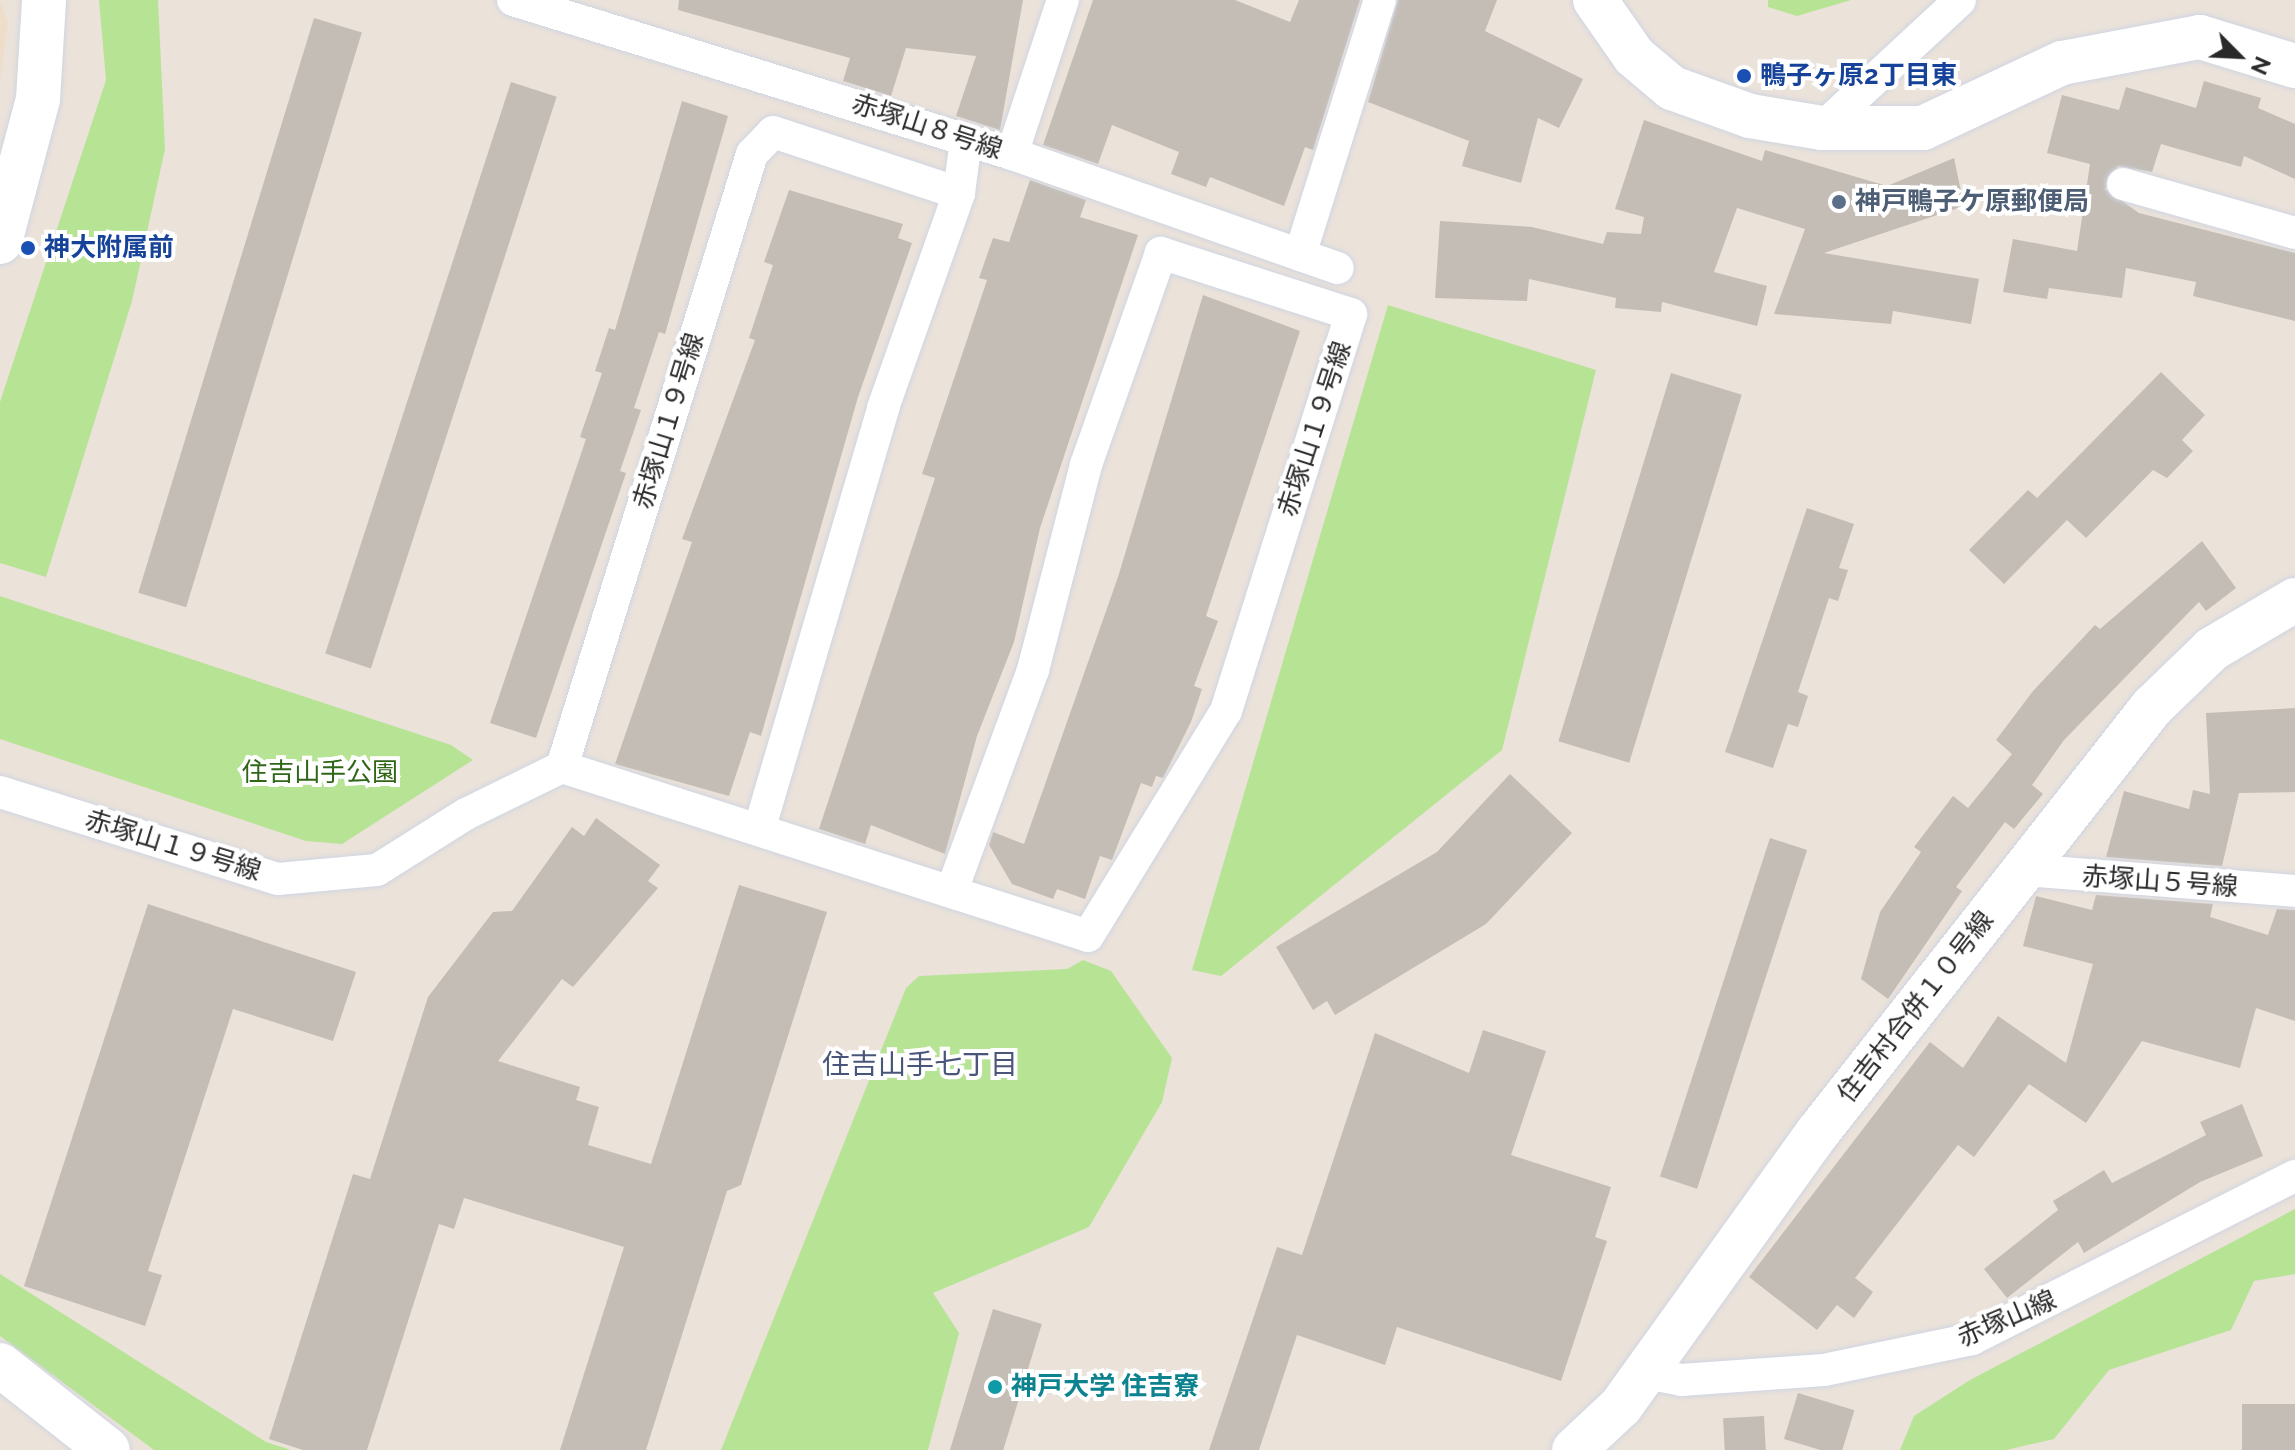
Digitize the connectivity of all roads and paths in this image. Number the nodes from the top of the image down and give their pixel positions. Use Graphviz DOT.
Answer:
graph roads {
  1 [pos="44,0"];
  2 [pos="513,0"];
  3 [pos="1063,0"];
  4 [pos="1380,0"];
  5 [pos="1595,0"];
  6 [pos="1960,0"];
  7 [pos="2295,66"];
  8 [pos="1822,128"];
  9 [pos="966,140"];
  10 [pos="1012,154"];
  11 [pos="2123,184"];
  12 [pos="959,193"];
  13 [pos="2295,233"];
  14 [pos="0,242"];
  15 [pos="1300,255"];
  16 [pos="1338,268"];
  17 [pos="2295,600"];
  18 [pos="562,767"];
  19 [pos="0,792"];
  20 [pos="760,827"];
  21 [pos="2024,870"];
  22 [pos="952,890"];
  23 [pos="2295,891"];
  24 [pos="2295,1176"];
  25 [pos="0,1365"];
  26 [pos="1646,1373"];
  27 [pos="108,1450"];
  28 [pos="1574,1450"];
  1 -- 14 [label="street"];
  2 -- 9 [label="street, 赤塚山８号線"];
  3 -- 10 [label="street"];
  4 -- 15 [label="street"];
  5 -- 8 [label="street"];
  6 -- 8 [label="street"];
  7 -- 8 [label="street"];
  9 -- 10 [label="street, 赤塚山８号線"];
  9 -- 12 [label="street"];
  10 -- 15 [label="street, 赤塚山８号線"];
  11 -- 13 [label="street"];
  12 -- 18 [label="street, 赤塚山１９号線"];
  12 -- 20 [label="street"];
  15 -- 16 [label="street, 赤塚山８号線"];
  17 -- 21 [label="street, 住吉村合併１０号線"];
  18 -- 19 [label="street, 赤塚山１９号線"];
  18 -- 20 [label="street, 赤塚山１９号線"];
  20 -- 22 [label="street, 赤塚山１９号線"];
  21 -- 23 [label="street, 赤塚山５号線"];
  21 -- 26 [label="street, 住吉村合併１０号線"];
  22 -- 22 [label="street, 赤塚山１９号線"];
  24 -- 26 [label="street, 赤塚山線"];
  25 -- 27 [label="street"];
  26 -- 28 [label="street, 住吉村合併１０号線"];
}
